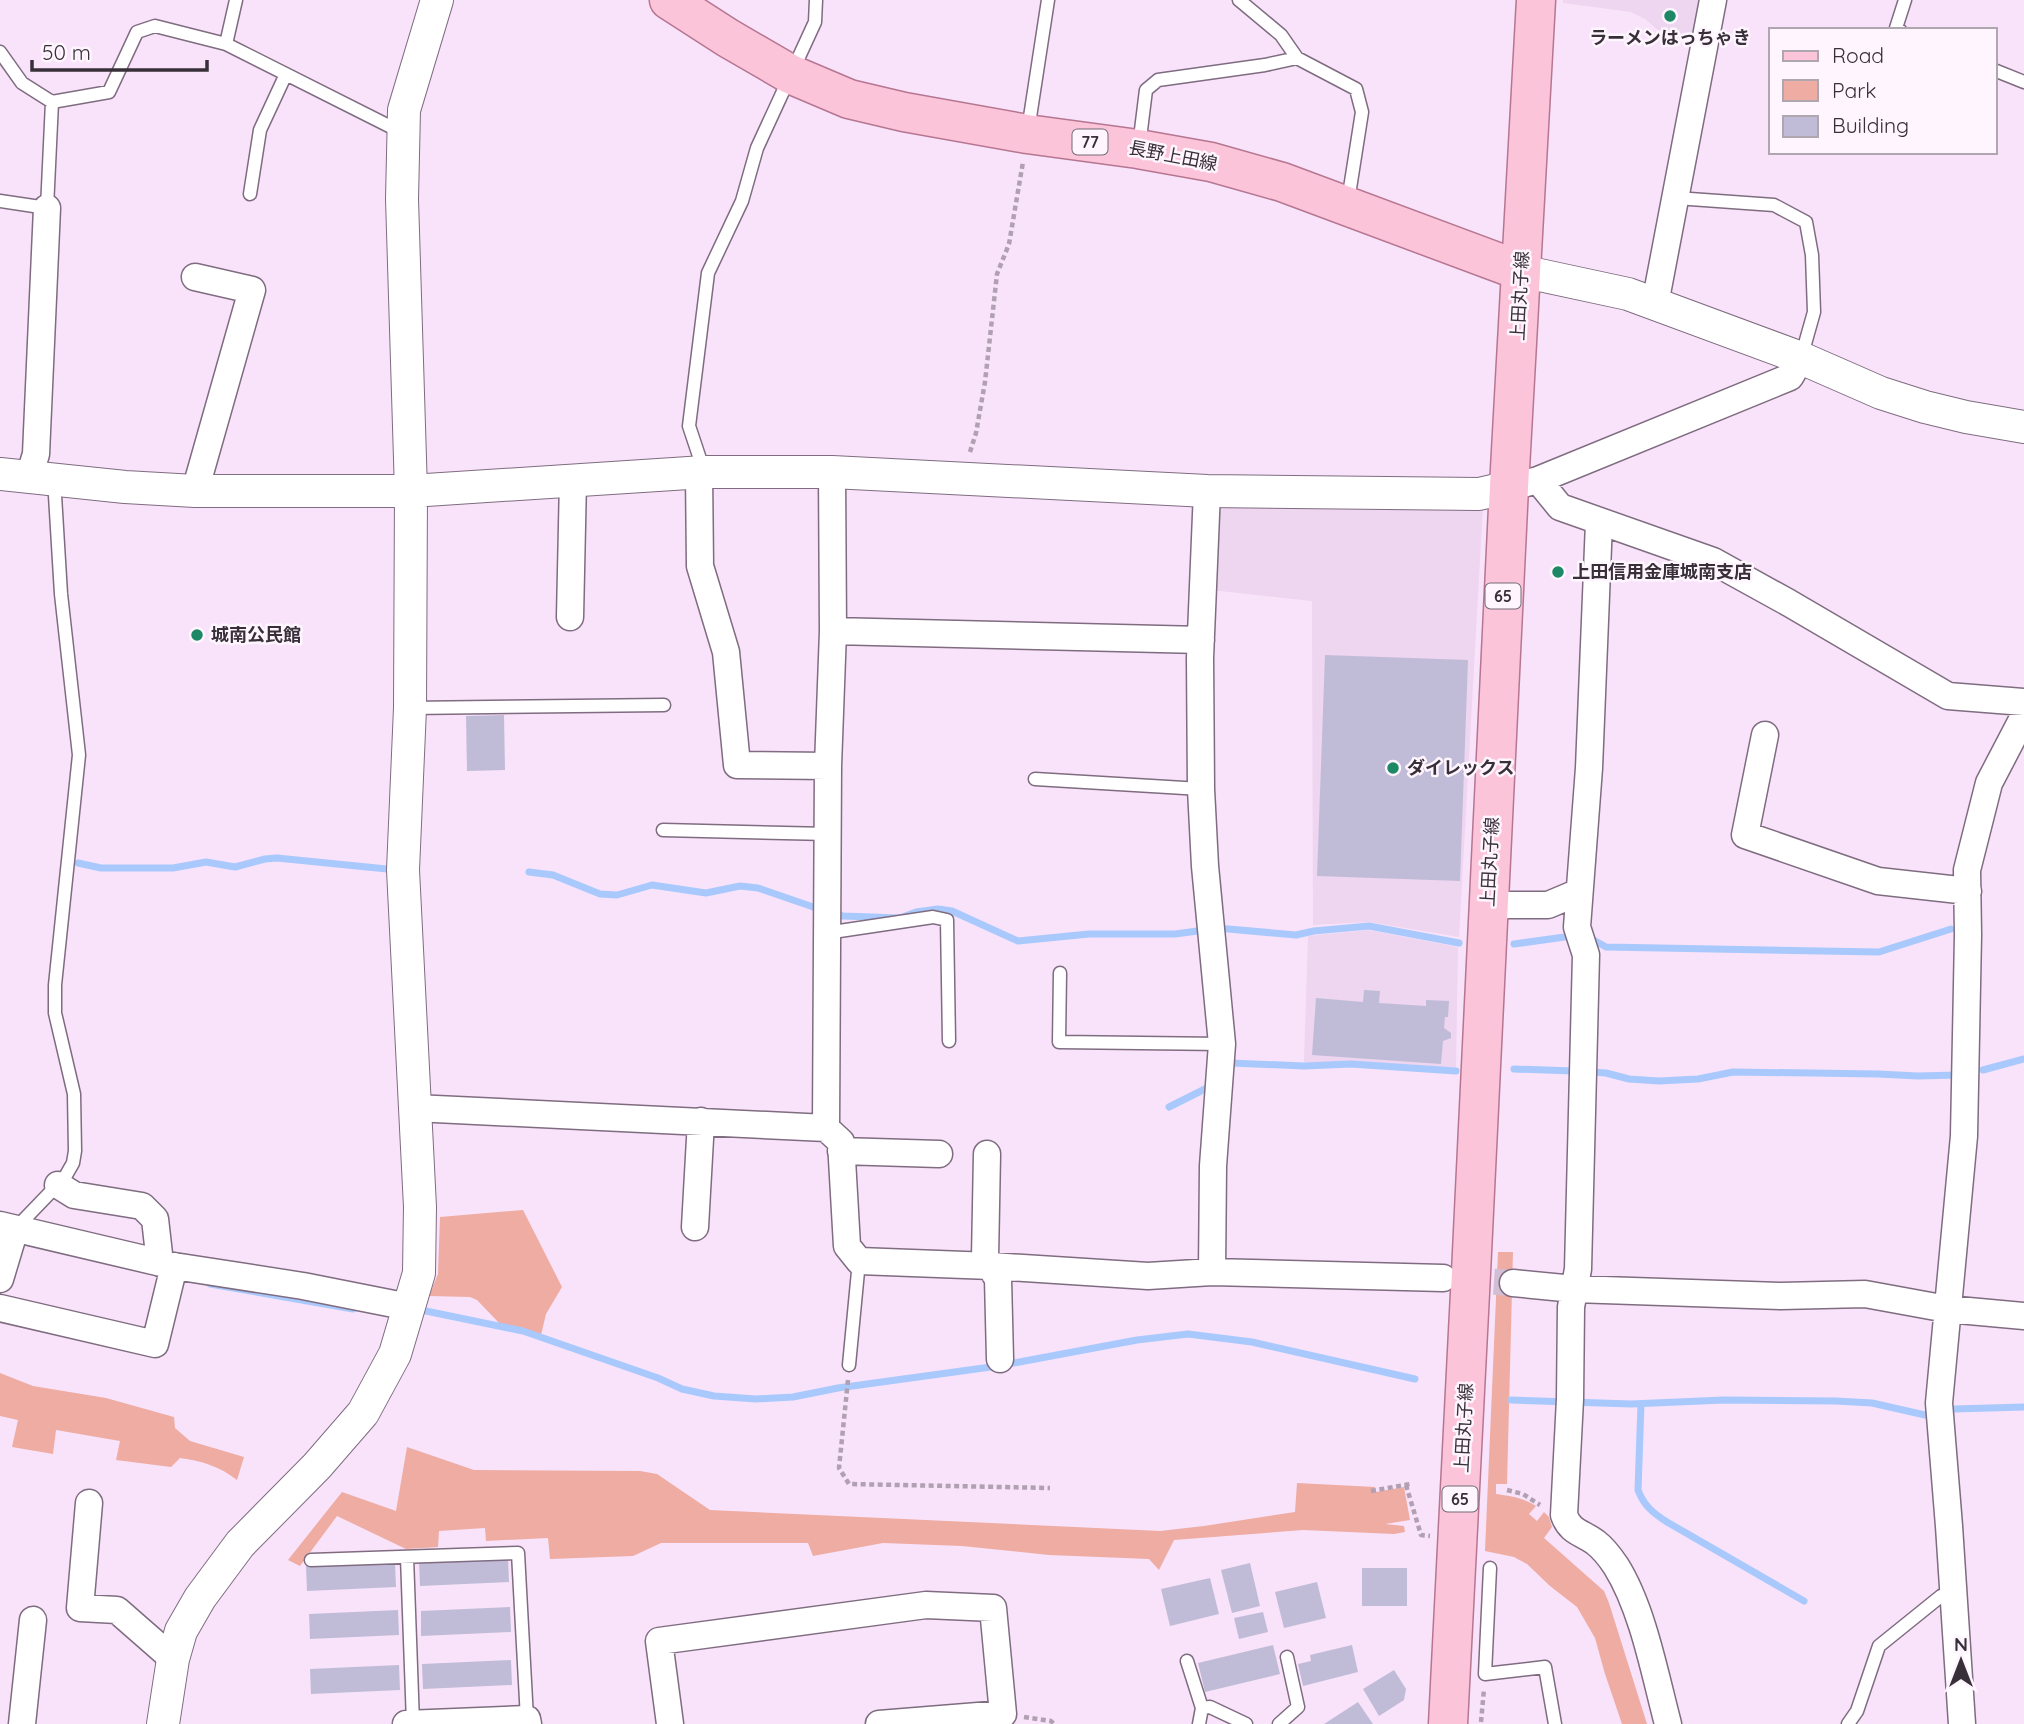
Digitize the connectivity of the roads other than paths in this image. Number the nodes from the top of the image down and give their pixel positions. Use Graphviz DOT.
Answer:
graph roads {
  1 [pos="236,0"];
  2 [pos="437,0"];
  3 [pos="669,0"];
  4 [pos="816,0"];
  5 [pos="1048,0"];
  6 [pos="1239,0"];
  7 [pos="1536,0"];
  8 [pos="1713,0"];
  9 [pos="1905,0"];
  10 [pos="1896,28"];
  11 [pos="226,44"];
  12 [pos="0,52"];
  13 [pos="1297,58"];
  14 [pos="1996,70"];
  15 [pos="286,74"];
  16 [pos="790,74"];
  17 [pos="2024,82"];
  18 [pos="52,102"];
  19 [pos="403,133"];
  20 [pos="1027,134"];
  21 [pos="1138,149"];
  22 [pos="250,194"];
  23 [pos="1676,198"];
  24 [pos="0,201"];
  25 [pos="1347,205"];
  26 [pos="47,208"];
  27 [pos="1521,271"];
  28 [pos="195,277"];
  29 [pos="1656,304"];
  30 [pos="1801,358"];
  31 [pos="2024,427"];
  32 [pos="701,472"];
  33 [pos="832,472"];
  34 [pos="28,477"];
  35 [pos="573,480"];
  36 [pos="1523,484"];
  37 [pos="195,491"];
  38 [pos="411,491"];
  39 [pos="1207,491"];
  40 [pos="1599,522"];
  41 [pos="570,617"];
  42 [pos="833,631"];
  43 [pos="1201,640"];
  44 [pos="2024,702"];
  45 [pos="664,705"];
  46 [pos="410,708"];
  47 [pos="2024,716"];
  48 [pos="1765,735"];
  49 [pos="828,766"];
  50 [pos="1035,779"];
  51 [pos="1201,789"];
  52 [pos="663,830"];
  53 [pos="829,834"];
  54 [pos="1968,891"];
  55 [pos="1579,892"];
  56 [pos="1488,905"];
  57 [pos="826,933"];
  58 [pos="1060,973"];
  59 [pos="949,1041"];
  60 [pos="1222,1044"];
  61 [pos="415,1108"];
  62 [pos="701,1121"];
  63 [pos="826,1128"];
  64 [pos="841,1152"];
  65 [pos="939,1154"];
  66 [pos="987,1154"];
  67 [pos="58,1185"];
  68 [pos="8,1227"];
  69 [pos="695,1227"];
  70 [pos="859,1261"];
  71 [pos="167,1264"];
  72 [pos="991,1266"];
  73 [pos="1212,1272"];
  74 [pos="1443,1278"];
  75 [pos="0,1279"];
  76 [pos="1513,1283"];
  77 [pos="1574,1289"];
  78 [pos="409,1307"];
  79 [pos="0,1308"];
  80 [pos="1947,1309"];
  81 [pos="2024,1316"];
  82 [pos="1000,1359"];
  83 [pos="849,1365"];
  84 [pos="90,1502"];
  85 [pos="407,1557"];
  86 [pos="311,1560"];
  87 [pos="1490,1568"];
  88 [pos="1954,1592"];
  89 [pos="33,1620"];
  90 [pos="1287,1657"];
  91 [pos="173,1660"];
  92 [pos="1187,1661"];
  93 [pos="1202,1708"];
  94 [pos="949,1721"];
  95 [pos="527,1722"];
  96 [pos="413,1723"];
  97 [pos="22,1724"];
  98 [pos="163,1724"];
  99 [pos="406,1724"];
  100 [pos="670,1724"];
  101 [pos="879,1724"];
  102 [pos="1199,1724"];
  103 [pos="1246,1724"];
  104 [pos="1279,1724"];
  105 [pos="1448,1724"];
  106 [pos="1555,1724"];
  107 [pos="1668,1724"];
  108 [pos="1848,1724"];
  109 [pos="1962,1724"];
  1 -- 11 [label="lane"];
  2 -- 19 [label="street"];
  3 -- 16 [label="main road, 長野上田線 / 77"];
  4 -- 16 [label="lane"];
  5 -- 20 [label="lane"];
  6 -- 13 [label="lane"];
  7 -- 27 [label="main road, 上田丸子線 / 65"];
  8 -- 23 [label="street"];
  9 -- 10 [label="lane"];
  11 -- 15 [label="lane"];
  11 -- 18 [label="lane"];
  12 -- 18 [label="lane"];
  13 -- 21 [label="lane"];
  13 -- 25 [label="lane"];
  14 -- 17 [label="lane"];
  15 -- 19 [label="lane"];
  15 -- 22 [label="lane"];
  16 -- 20 [label="main road, 長野上田線 / 77"];
  16 -- 32 [label="lane"];
  18 -- 26 [label="lane"];
  19 -- 38 [label="street"];
  20 -- 21 [label="main road, 長野上田線 / 77"];
  21 -- 25 [label="main road, 長野上田線 / 77"];
  23 -- 29 [label="street"];
  23 -- 30 [label="lane"];
  24 -- 26 [label="lane"];
  25 -- 27 [label="main road, 長野上田線 / 77"];
  26 -- 34 [label="street"];
  27 -- 29 [label="street"];
  27 -- 36 [label="main road, 上田丸子線 / 65"];
  28 -- 37 [label="street"];
  29 -- 30 [label="street"];
  30 -- 31 [label="street"];
  30 -- 36 [label="street"];
  32 -- 33 [label="street"];
  32 -- 35 [label="street"];
  32 -- 49 [label="street"];
  33 -- 39 [label="street"];
  33 -- 42 [label="street"];
  34 -- 37 [label="street"];
  34 -- 67 [label="lane"];
  35 -- 38 [label="street"];
  35 -- 41 [label="street"];
  36 -- 39 [label="street"];
  36 -- 40 [label="street"];
  36 -- 56 [label="main road, 上田丸子線 / 65"];
  37 -- 38 [label="street"];
  38 -- 46 [label="street"];
  39 -- 43 [label="street"];
  40 -- 44 [label="street"];
  40 -- 55 [label="street"];
  42 -- 43 [label="street"];
  42 -- 49 [label="street"];
  43 -- 51 [label="street"];
  45 -- 46 [label="lane"];
  46 -- 61 [label="street"];
  47 -- 54 [label="street"];
  48 -- 54 [label="street"];
  49 -- 53 [label="street"];
  50 -- 51 [label="lane"];
  51 -- 60 [label="street"];
  52 -- 53 [label="lane"];
  53 -- 57 [label="street"];
  54 -- 80 [label="street"];
  55 -- 56 [label="street"];
  55 -- 77 [label="street"];
  56 -- 105 [label="main road, 上田丸子線 / 65"];
  57 -- 59 [label="lane"];
  57 -- 63 [label="street"];
  58 -- 60 [label="lane"];
  60 -- 73 [label="street"];
  61 -- 62 [label="street"];
  61 -- 78 [label="street"];
  62 -- 63 [label="street"];
  62 -- 69 [label="street"];
  63 -- 64 [label="street"];
  64 -- 65 [label="street"];
  64 -- 70 [label="street"];
  66 -- 72 [label="street"];
  67 -- 68 [label="lane"];
  67 -- 71 [label="street"];
  68 -- 71 [label="street"];
  68 -- 75 [label="street"];
  70 -- 72 [label="street"];
  70 -- 83 [label="lane"];
  71 -- 78 [label="street"];
  71 -- 79 [label="street"];
  72 -- 73 [label="street"];
  72 -- 82 [label="street"];
  73 -- 74 [label="street"];
  76 -- 77 [label="street"];
  77 -- 80 [label="street"];
  77 -- 107 [label="street"];
  78 -- 91 [label="street"];
  80 -- 81 [label="street"];
  80 -- 88 [label="street"];
  84 -- 91 [label="street"];
  85 -- 86 [label="lane"];
  85 -- 95 [label="lane"];
  85 -- 96 [label="lane"];
  87 -- 106 [label="lane"];
  88 -- 108 [label="lane"];
  88 -- 109 [label="street"];
  89 -- 97 [label="street"];
  90 -- 104 [label="lane"];
  91 -- 98 [label="street"];
  92 -- 93 [label="lane"];
  93 -- 102 [label="lane"];
  93 -- 103 [label="lane"];
  94 -- 100 [label="street"];
  94 -- 101 [label="street"];
  95 -- 96 [label="street"];
  96 -- 99 [label="street"];
}
